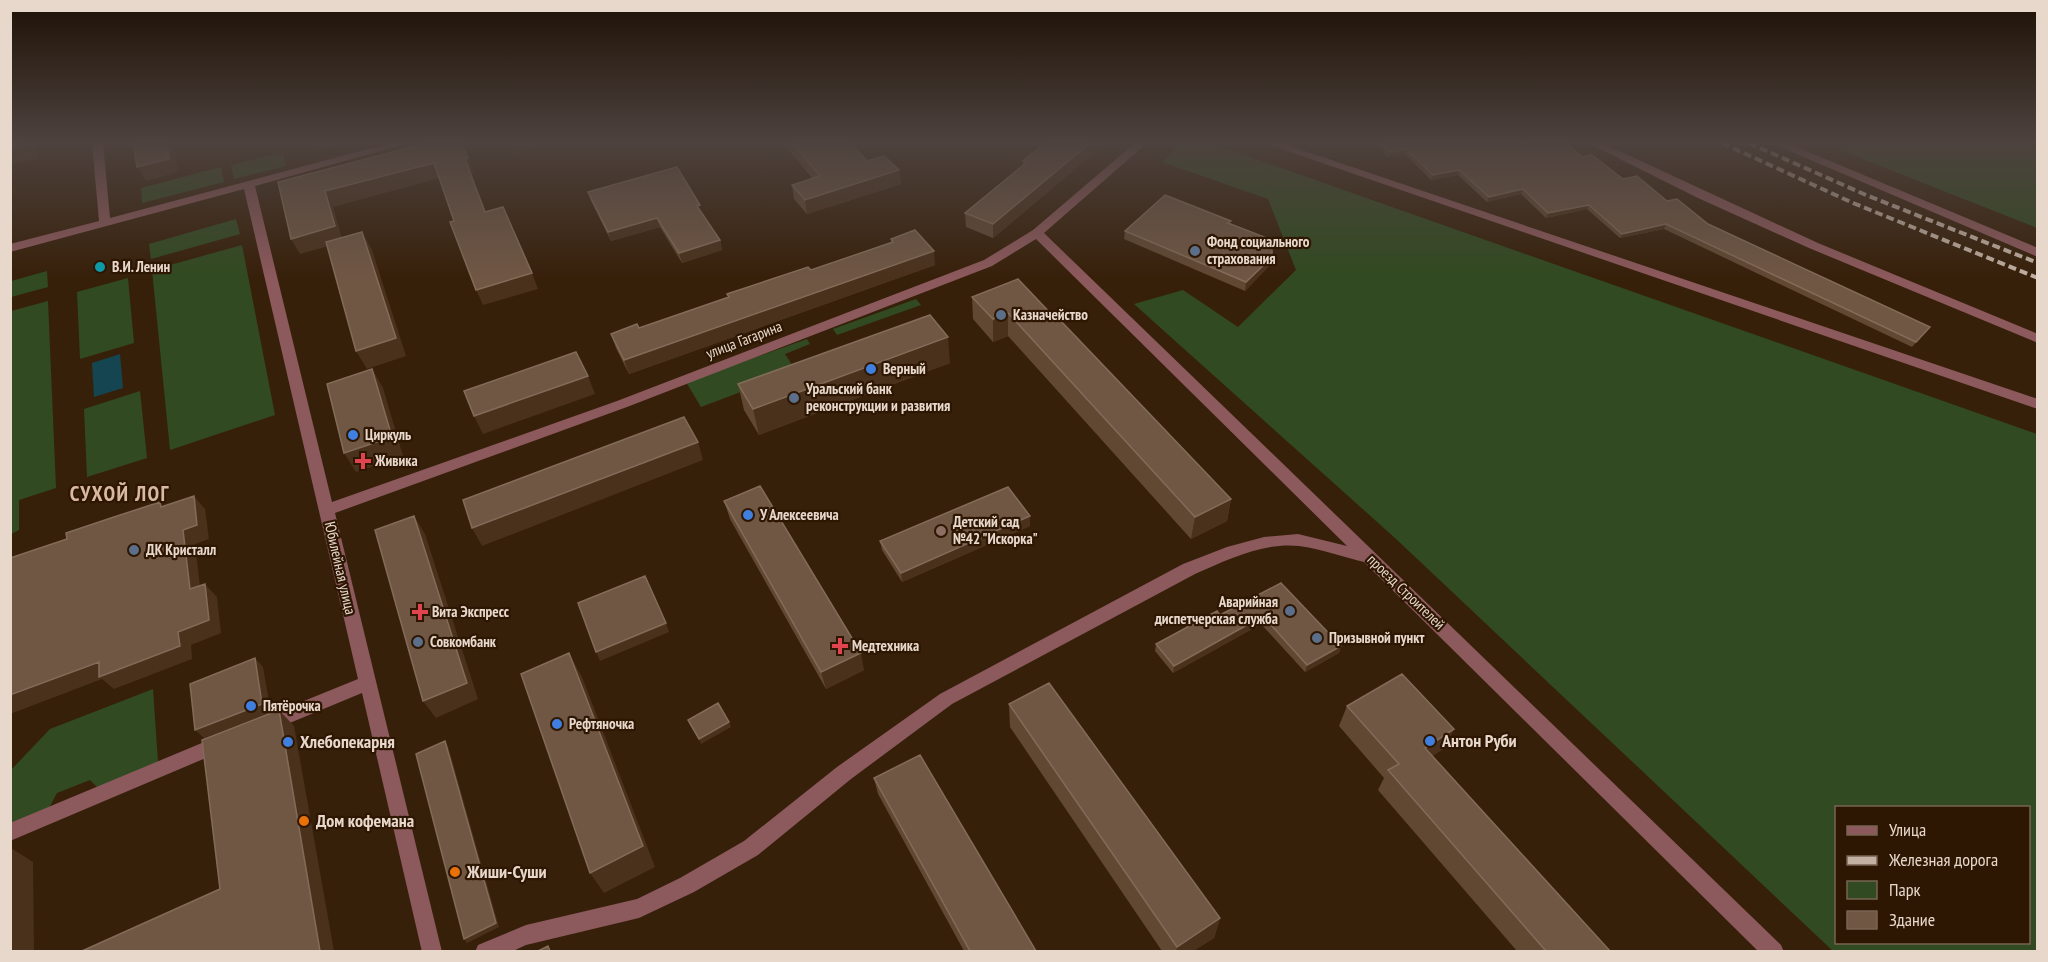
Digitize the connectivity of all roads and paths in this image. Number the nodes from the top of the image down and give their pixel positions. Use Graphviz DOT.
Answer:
graph roads {
  1 [pos="101,188"];
  2 [pos="235,188"];
  3 [pos="250,188"];
  4 [pos="1090,188"];
  5 [pos="1401,188"];
  6 [pos="1688,188"];
  7 [pos="1887,188"];
  8 [pos="105,223"];
  9 [pos="1037,233"];
  10 [pos="10,248"];
  11 [pos="2037,253"];
  12 [pos="2037,339"];
  13 [pos="2037,404"];
  14 [pos="326,510"];
  15 [pos="1369,557"];
  16 [pos="368,683"];
  17 [pos="10,832"];
  18 [pos="432,951"];
  19 [pos="485,951"];
  20 [pos="1774,951"];
  1 -- 8 [label="street"];
  2 -- 8 [label="street"];
  3 -- 14 [label="street, Юбилейная улица"];
  4 -- 9 [label="street, улица Гагарина"];
  5 -- 13 [label="street"];
  6 -- 12 [label="street"];
  7 -- 11 [label="street"];
  8 -- 10 [label="street"];
  9 -- 14 [label="street, улица Гагарина"];
  9 -- 15 [label="street, проезд Строителей"];
  14 -- 16 [label="street, Юбилейная улица"];
  15 -- 19 [label="street"];
  15 -- 20 [label="street, проезд Строителей"];
  16 -- 17 [label="street"];
  16 -- 18 [label="street, Юбилейная улица"];
}
